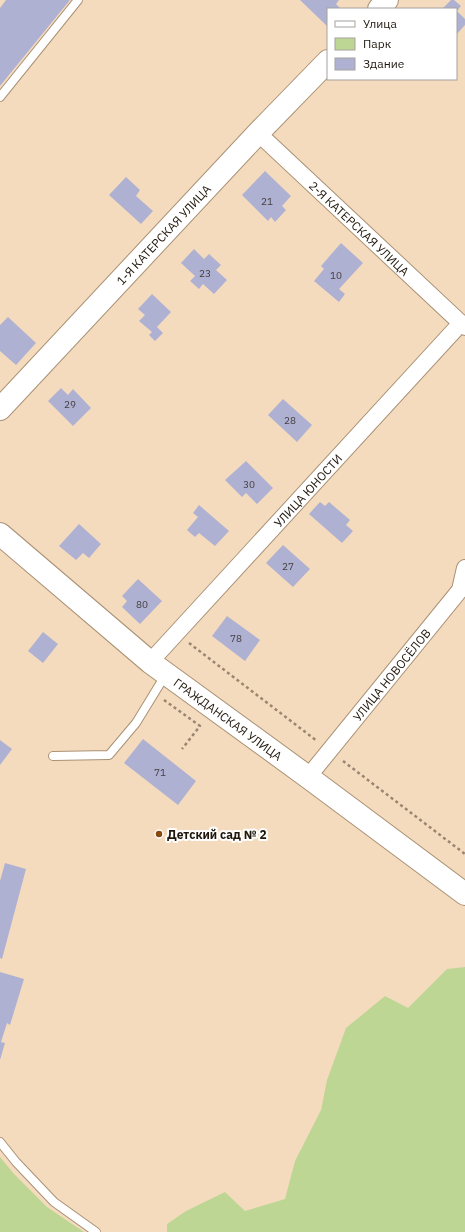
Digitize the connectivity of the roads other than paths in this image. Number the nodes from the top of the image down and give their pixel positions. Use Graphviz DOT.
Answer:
graph roads {
  1 [pos="78,0"];
  2 [pos="387,0"];
  3 [pos="380,8"];
  4 [pos="327,62"];
  5 [pos="0,97"];
  6 [pos="258,133"];
  7 [pos="464,323"];
  8 [pos="0,409"];
  9 [pos="0,534"];
  10 [pos="465,568"];
  11 [pos="158,668"];
  12 [pos="53,756"];
  13 [pos="308,777"];
  14 [pos="465,894"];
  15 [pos="0,1142"];
  16 [pos="96,1232"];
  1 -- 5 [label="lane"];
  2 -- 3 [label="street"];
  4 -- 6 [label="street, 1-Я КАТЕРСКАЯ УЛИЦА"];
  6 -- 7 [label="street, 2-Я КАТЕРСКАЯ УЛИЦА"];
  6 -- 8 [label="street, 1-Я КАТЕРСКАЯ УЛИЦА"];
  7 -- 11 [label="street, УЛИЦА ЮНОСТИ"];
  9 -- 11 [label="street, ГРАЖДАНСКАЯ УЛИЦА"];
  10 -- 13 [label="street, УЛИЦА НОВОСЁЛОВ"];
  11 -- 12 [label="lane"];
  11 -- 13 [label="street, ГРАЖДАНСКАЯ УЛИЦА"];
  13 -- 14 [label="street, ГРАЖДАНСКАЯ УЛИЦА"];
  15 -- 16 [label="lane"];
}
